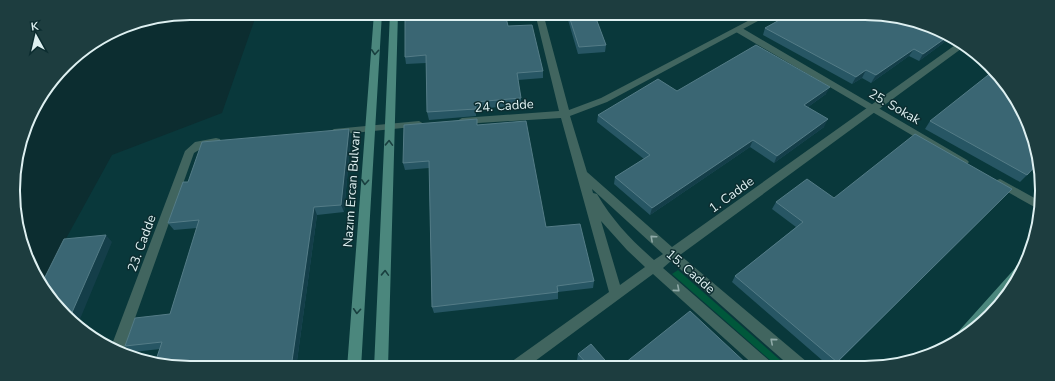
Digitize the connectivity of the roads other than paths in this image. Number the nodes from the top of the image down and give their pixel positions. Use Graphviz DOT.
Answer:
graph roads {
  1 [pos="377,20"];
  2 [pos="394,20"];
  3 [pos="541,20"];
  4 [pos="757,20"];
  5 [pos="739,30"];
  6 [pos="957,48"];
  7 [pos="874,109"];
  8 [pos="564,114"];
  9 [pos="453,122"];
  10 [pos="429,124"];
  11 [pos="389,127"];
  12 [pos="369,129"];
  13 [pos="322,133"];
  14 [pos="228,141"];
  15 [pos="970,165"];
  16 [pos="582,174"];
  17 [pos="990,177"];
  18 [pos="1035,203"];
  19 [pos="671,254"];
  20 [pos="652,268"];
  21 [pos="616,294"];
  22 [pos="1000,294"];
  23 [pos="985,311"];
  24 [pos="119,345"];
  25 [pos="354,361"];
  26 [pos="381,361"];
  27 [pos="524,361"];
  28 [pos="759,361"];
  29 [pos="795,361"];
  1 -- 12 [label="main road, Nazım Ercan Bulvarı, one-way"];
  2 -- 11 [label="main road"];
  3 -- 8 [label="street, 15. Cadde"];
  4 -- 5 [label="street, 24. Cadde"];
  5 -- 7 [label="street, 25. Sokak"];
  5 -- 8 [label="street, 24. Cadde"];
  6 -- 7 [label="street, 1. Cadde"];
  7 -- 15 [label="street, 25. Sokak"];
  7 -- 19 [label="street, 1. Cadde"];
  8 -- 9 [label="street, 24. Cadde"];
  8 -- 16 [label="street, 15. Cadde"];
  10 -- 11 [label="street"];
  11 -- 12 [label="street"];
  26 -- 11 [label="main road, one-way"];
  12 -- 13 [label="street"];
  12 -- 25 [label="main road, Nazım Ercan Bulvarı, one-way"];
  14 -- 24 [label="street, 23. Cadde"];
  19 -- 16 [label="street, 15. Cadde, one-way"];
  16 -- 20 [label="street, 15. Cadde"];
  16 -- 21 [label="street, 15. Cadde"];
  17 -- 18 [label="street"];
  19 -- 20 [label="street, 1. Cadde"];
  29 -- 19 [label="street, 15. Cadde, one-way"];
  20 -- 21 [label="street, 1. Cadde"];
  20 -- 28 [label="street, 15. Cadde, one-way"];
  21 -- 27 [label="street, 1. Cadde"];
  22 -- 23 [label="main road"];
}
